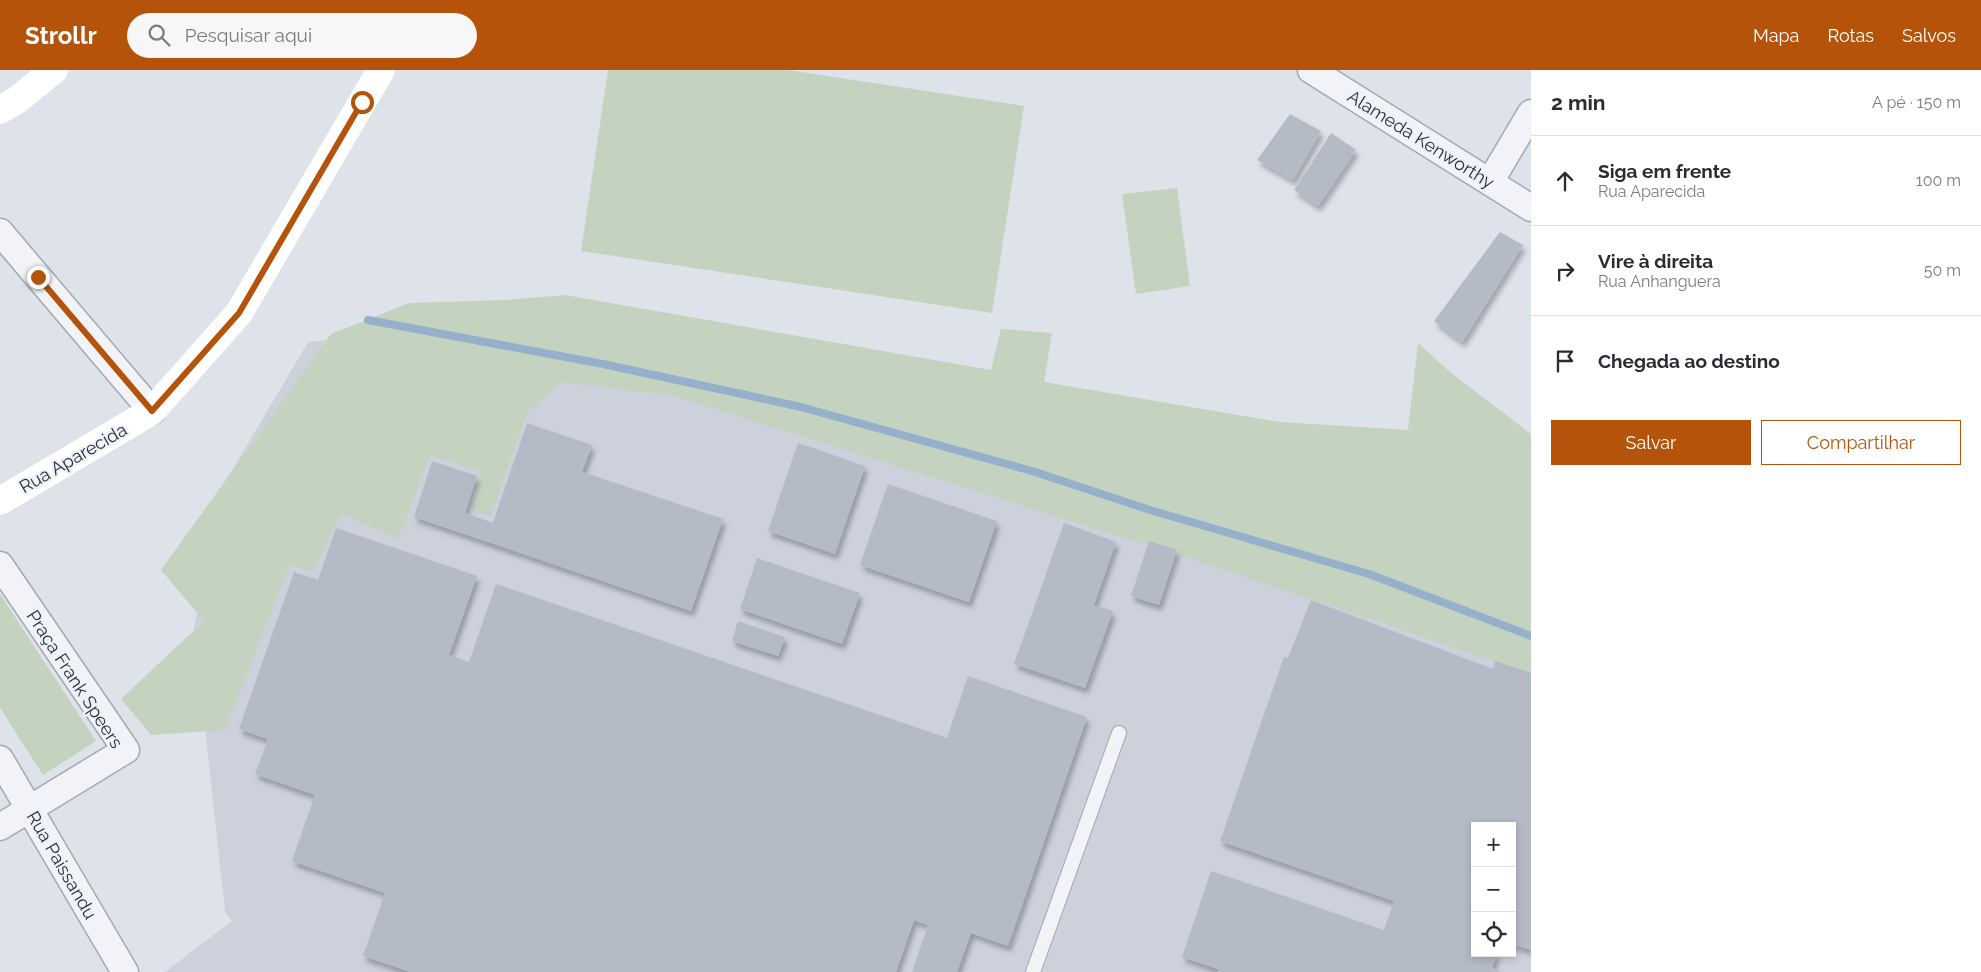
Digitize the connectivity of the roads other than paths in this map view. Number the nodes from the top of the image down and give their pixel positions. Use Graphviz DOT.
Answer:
graph roads {
  1 [pos="54,70"];
  2 [pos="381,70"];
  3 [pos="1311,70"];
  4 [pos="0,110"];
  5 [pos="1531,113"];
  6 [pos="1490,182"];
  7 [pos="1531,208"];
  8 [pos="0,232"];
  9 [pos="152,411"];
  10 [pos="0,500"];
  11 [pos="0,565"];
  12 [pos="1119,733"];
  13 [pos="0,759"];
  14 [pos="29,809"];
  15 [pos="0,827"];
  16 [pos="125,972"];
  17 [pos="1033,972"];
  1 -- 4 [label="main road"];
  2 -- 9 [label="main road, Rua Aparecida"];
  3 -- 6 [label="street, Alameda Kenworthy"];
  5 -- 6 [label="street"];
  6 -- 7 [label="street, Alameda Kenworthy"];
  8 -- 9 [label="street"];
  9 -- 10 [label="main road, Rua Aparecida"];
  11 -- 14 [label="street, Praça Frank Speers"];
  12 -- 17 [label="lane"];
  13 -- 14 [label="street, Rua Paissandu"];
  14 -- 15 [label="street"];
  14 -- 16 [label="street, Rua Paissandu"];
}
